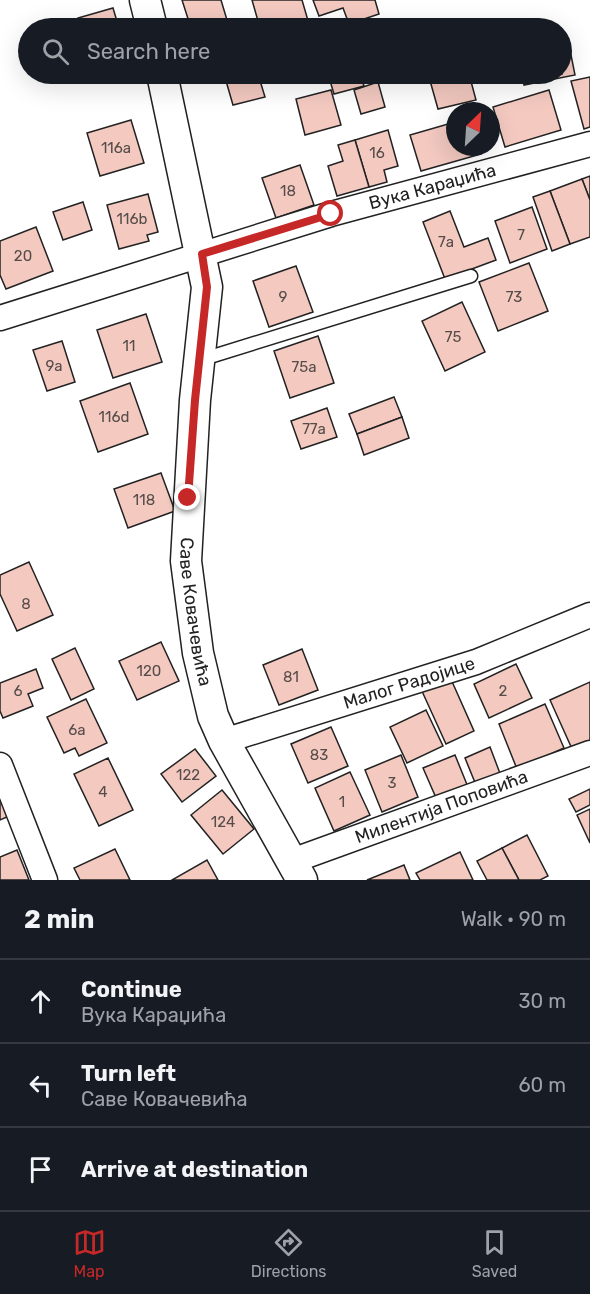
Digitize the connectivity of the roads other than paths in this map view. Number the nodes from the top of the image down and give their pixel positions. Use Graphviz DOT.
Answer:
graph roads {
  1 [pos="145,0"];
  2 [pos="150,18"];
  3 [pos="164,84"];
  4 [pos="590,144"];
  5 [pos="202,254"];
  6 [pos="471,276"];
  7 [pos="0,318"];
  8 [pos="200,360"];
  9 [pos="590,615"];
  10 [pos="224,741"];
  11 [pos="590,753"];
  12 [pos="0,765"];
  13 [pos="297,871"];
  14 [pos="45,880"];
  1 -- 2 [label="street"];
  3 -- 5 [label="street, Саве Ковачевића"];
  4 -- 5 [label="street, Вука Караџића"];
  5 -- 7 [label="street, Вука Караџића"];
  5 -- 8 [label="street, Саве Ковачевића"];
  6 -- 8 [label="lane"];
  8 -- 10 [label="street, Саве Ковачевића"];
  9 -- 10 [label="street, Малог Радојице"];
  10 -- 13 [label="street, Саве Ковачевића"];
  11 -- 13 [label="street, Милентија Поповића"];
  12 -- 14 [label="street"];
}
